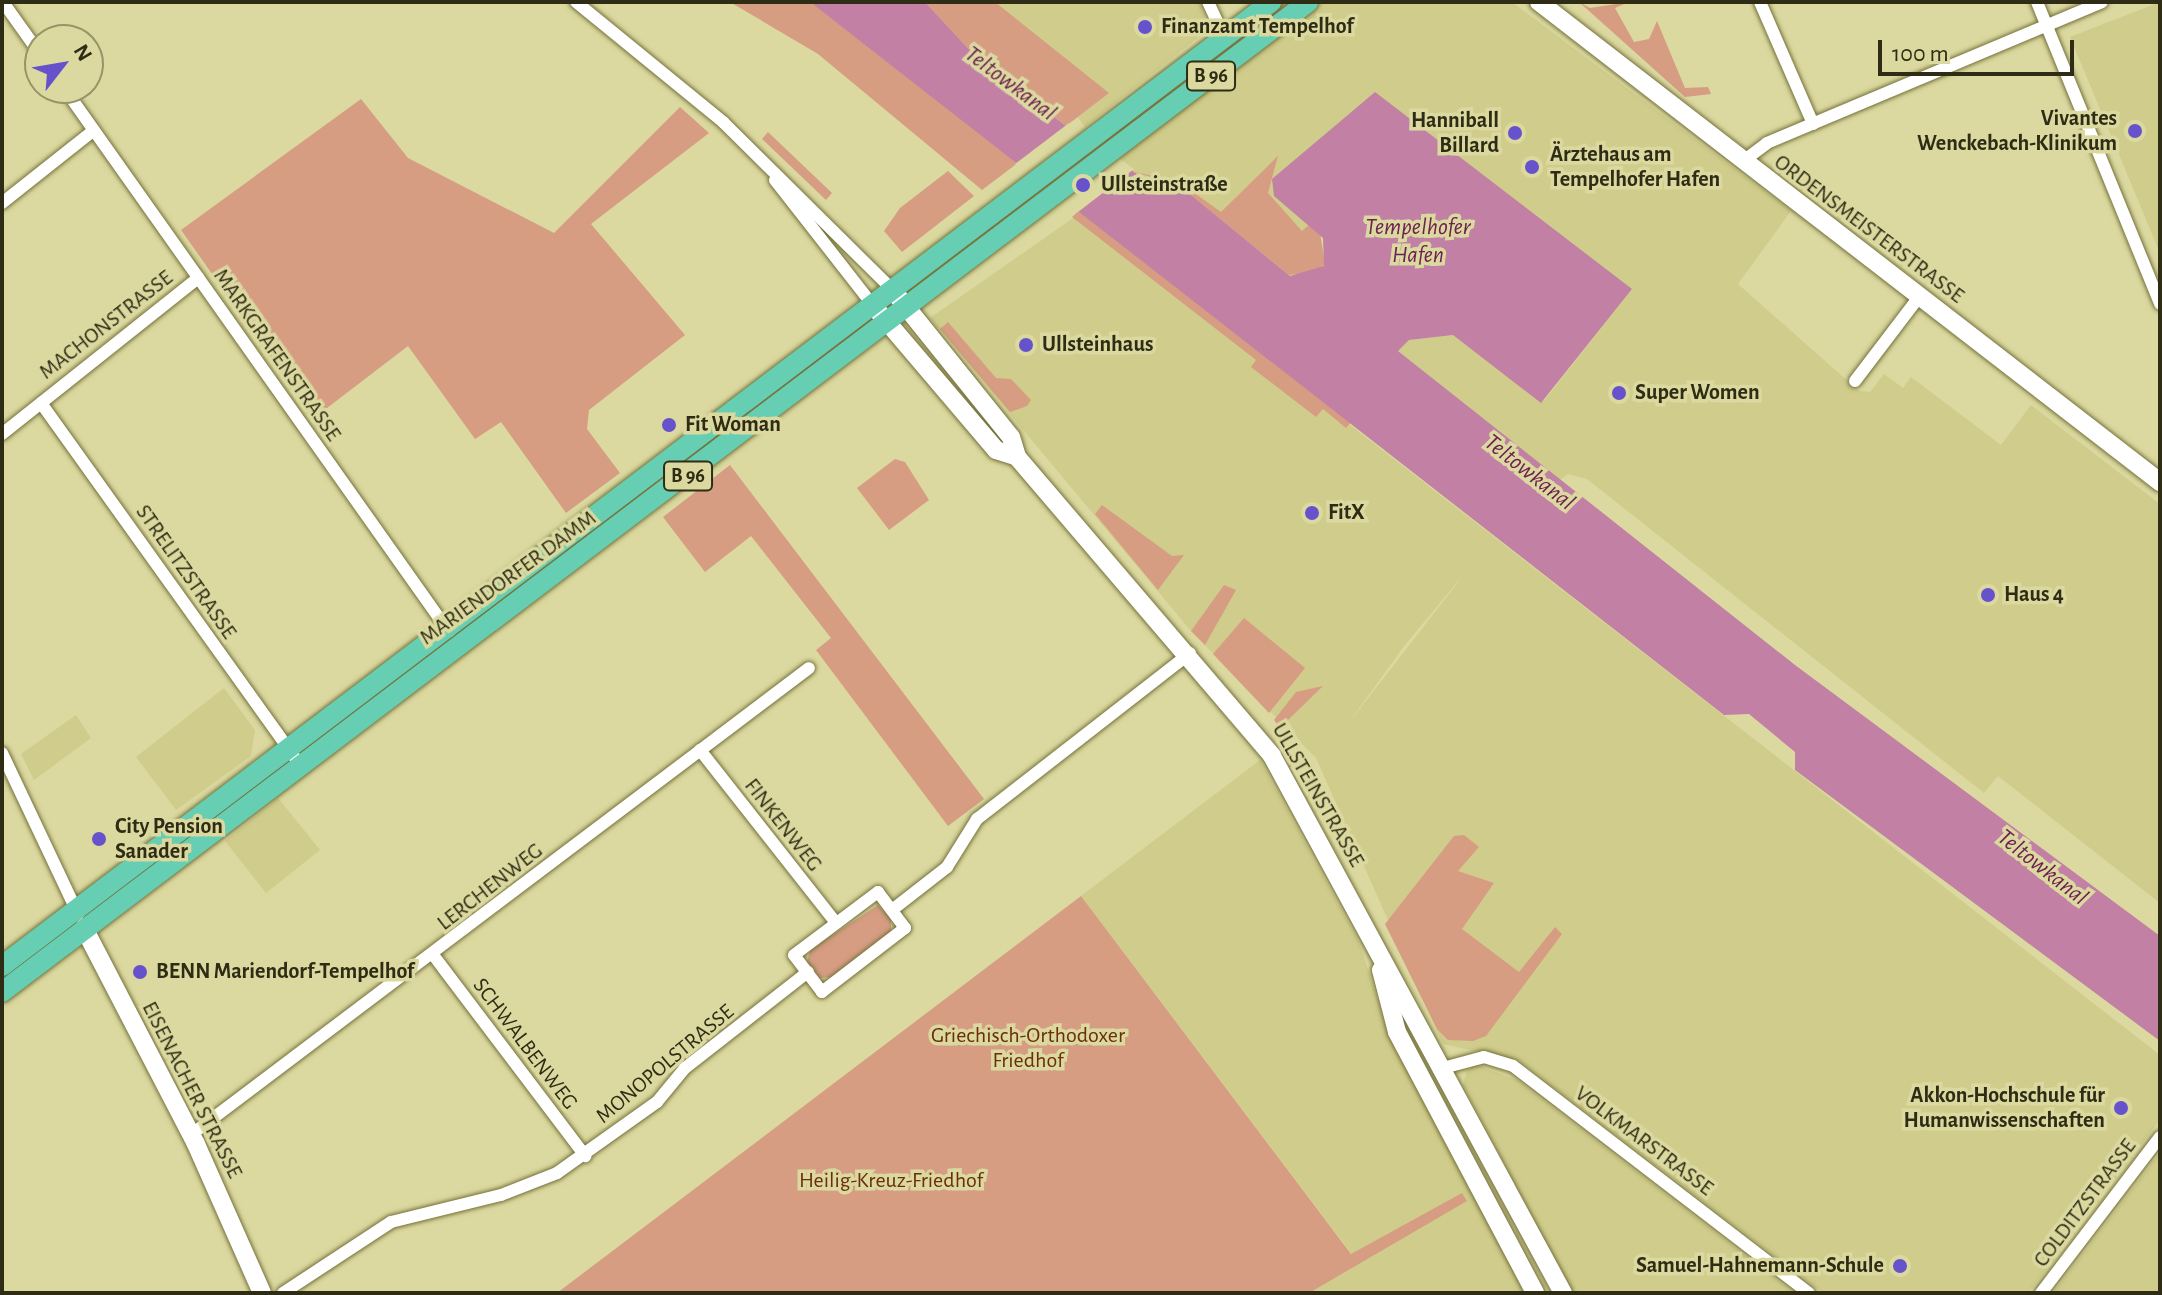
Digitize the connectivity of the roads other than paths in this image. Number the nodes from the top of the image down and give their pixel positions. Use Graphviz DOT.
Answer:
graph roads {
  1 [pos="3,2"];
  2 [pos="576,2"];
  3 [pos="1208,2"];
  4 [pos="1271,2"];
  5 [pos="1308,2"];
  6 [pos="1760,2"];
  7 [pos="2037,2"];
  8 [pos="2102,2"];
  9 [pos="1541,5"];
  10 [pos="2046,26"];
  11 [pos="24,32"];
  12 [pos="1224,36"];
  13 [pos="75,104"];
  14 [pos="1813,124"];
  15 [pos="94,130"];
  16 [pos="1742,162"];
  17 [pos="766,167"];
  18 [pos="2,203"];
  19 [pos="198,278"];
  20 [pos="891,288"];
  21 [pos="1919,297"];
  22 [pos="871,303"];
  23 [pos="2160,304"];
  24 [pos="907,309"];
  25 [pos="888,323"];
  26 [pos="1855,381"];
  27 [pos="41,403"];
  28 [pos="2,434"];
  29 [pos="1017,457"];
  30 [pos="2160,482"];
  31 [pos="446,627"];
  32 [pos="458,645"];
  33 [pos="1190,653"];
  34 [pos="809,668"];
  35 [pos="700,750"];
  36 [pos="2,753"];
  37 [pos="294,757"];
  38 [pos="892,910"];
  39 [pos="80,919"];
  40 [pos="836,923"];
  41 [pos="1376,948"];
  42 [pos="434,956"];
  43 [pos="2,966"];
  44 [pos="808,972"];
  45 [pos="2,992"];
  46 [pos="1443,1068"];
  47 [pos="1420,1080"];
  48 [pos="192,1134"];
  49 [pos="2160,1137"];
  50 [pos="585,1156"];
  51 [pos="1515,1205"];
  52 [pos="1493,1217"];
  53 [pos="262,1293"];
  54 [pos="283,1293"];
  55 [pos="1535,1293"];
  56 [pos="1563,1293"];
  57 [pos="1809,1293"];
  58 [pos="2041,1293"];
  1 -- 11 [label="street"];
  2 -- 17 [label="street, ULLSTEINSTRASSE"];
  3 -- 12 [label="street"];
  4 -- 12 [label="main road, B 96"];
  5 -- 24 [label="main road, MARIENDORFER DAMM / B 96"];
  6 -- 14 [label="street"];
  7 -- 10 [label="street"];
  8 -- 10 [label="street"];
  9 -- 16 [label="street, ORDENSMEISTERSTRASSE"];
  10 -- 14 [label="street"];
  10 -- 23 [label="street"];
  12 -- 20 [label="main road, MARIENDORFER DAMM / B 96"];
  13 -- 15 [label="street, MARKGRAFENSTRASSE"];
  14 -- 16 [label="street"];
  15 -- 18 [label="street"];
  15 -- 19 [label="street, MARKGRAFENSTRASSE"];
  16 -- 21 [label="street, ORDENSMEISTERSTRASSE"];
  17 -- 20 [label="street, ULLSTEINSTRASSE"];
  17 -- 22 [label="street, ULLSTEINSTRASSE"];
  19 -- 27 [label="street, MACHONSTRASSE"];
  19 -- 31 [label="street, MARKGRAFENSTRASSE"];
  20 -- 22 [label="main road, MARIENDORFER DAMM / B 96"];
  20 -- 24 [label="street, ULLSTEINSTRASSE"];
  21 -- 26 [label="street"];
  21 -- 30 [label="street, ORDENSMEISTERSTRASSE"];
  22 -- 25 [label="street, ULLSTEINSTRASSE"];
  22 -- 31 [label="main road, MARIENDORFER DAMM / B 96"];
  24 -- 25 [label="main road, MARIENDORFER DAMM / B 96"];
  24 -- 29 [label="street, ULLSTEINSTRASSE"];
  25 -- 29 [label="street, ULLSTEINSTRASSE"];
  25 -- 32 [label="main road, MARIENDORFER DAMM / B 96"];
  27 -- 28 [label="street, MACHONSTRASSE"];
  27 -- 37 [label="street, STRELITZSTRASSE"];
  29 -- 33 [label="street, ULLSTEINSTRASSE"];
  31 -- 32 [label="street, MARKGRAFENSTRASSE"];
  31 -- 37 [label="main road, MARIENDORFER DAMM / B 96"];
  32 -- 37 [label="main road, MARIENDORFER DAMM / B 96"];
  33 -- 38 [label="street"];
  33 -- 41 [label="street, ULLSTEINSTRASSE"];
  34 -- 35 [label="street, LERCHENWEG"];
  35 -- 40 [label="street, FINKENWEG"];
  35 -- 42 [label="street, LERCHENWEG"];
  36 -- 39 [label="street"];
  37 -- 39 [label="main road, MARIENDORFER DAMM / B 96"];
  38 -- 40 [label="street"];
  38 -- 44 [label="street"];
  39 -- 43 [label="main road, MARIENDORFER DAMM / B 96"];
  39 -- 45 [label="main road, MARIENDORFER DAMM / B 96"];
  39 -- 48 [label="street, EISENACHER STRASSE"];
  40 -- 44 [label="street"];
  41 -- 46 [label="street, ULLSTEINSTRASSE"];
  41 -- 47 [label="street, ULLSTEINSTRASSE"];
  42 -- 48 [label="street, LERCHENWEG"];
  42 -- 50 [label="street, SCHWALBENWEG"];
  44 -- 50 [label="street, MONOPOLSTRASSE"];
  46 -- 47 [label="street"];
  46 -- 51 [label="street, ULLSTEINSTRASSE"];
  46 -- 57 [label="street, VOLKMARSTRASSE"];
  47 -- 52 [label="street, ULLSTEINSTRASSE"];
  48 -- 53 [label="street, EISENACHER STRASSE"];
  49 -- 58 [label="street, COLDITZSTRASSE"];
  50 -- 54 [label="street, MONOPOLSTRASSE"];
  51 -- 52 [label="street"];
  51 -- 56 [label="street, ULLSTEINSTRASSE"];
  52 -- 55 [label="street, ULLSTEINSTRASSE"];
}
